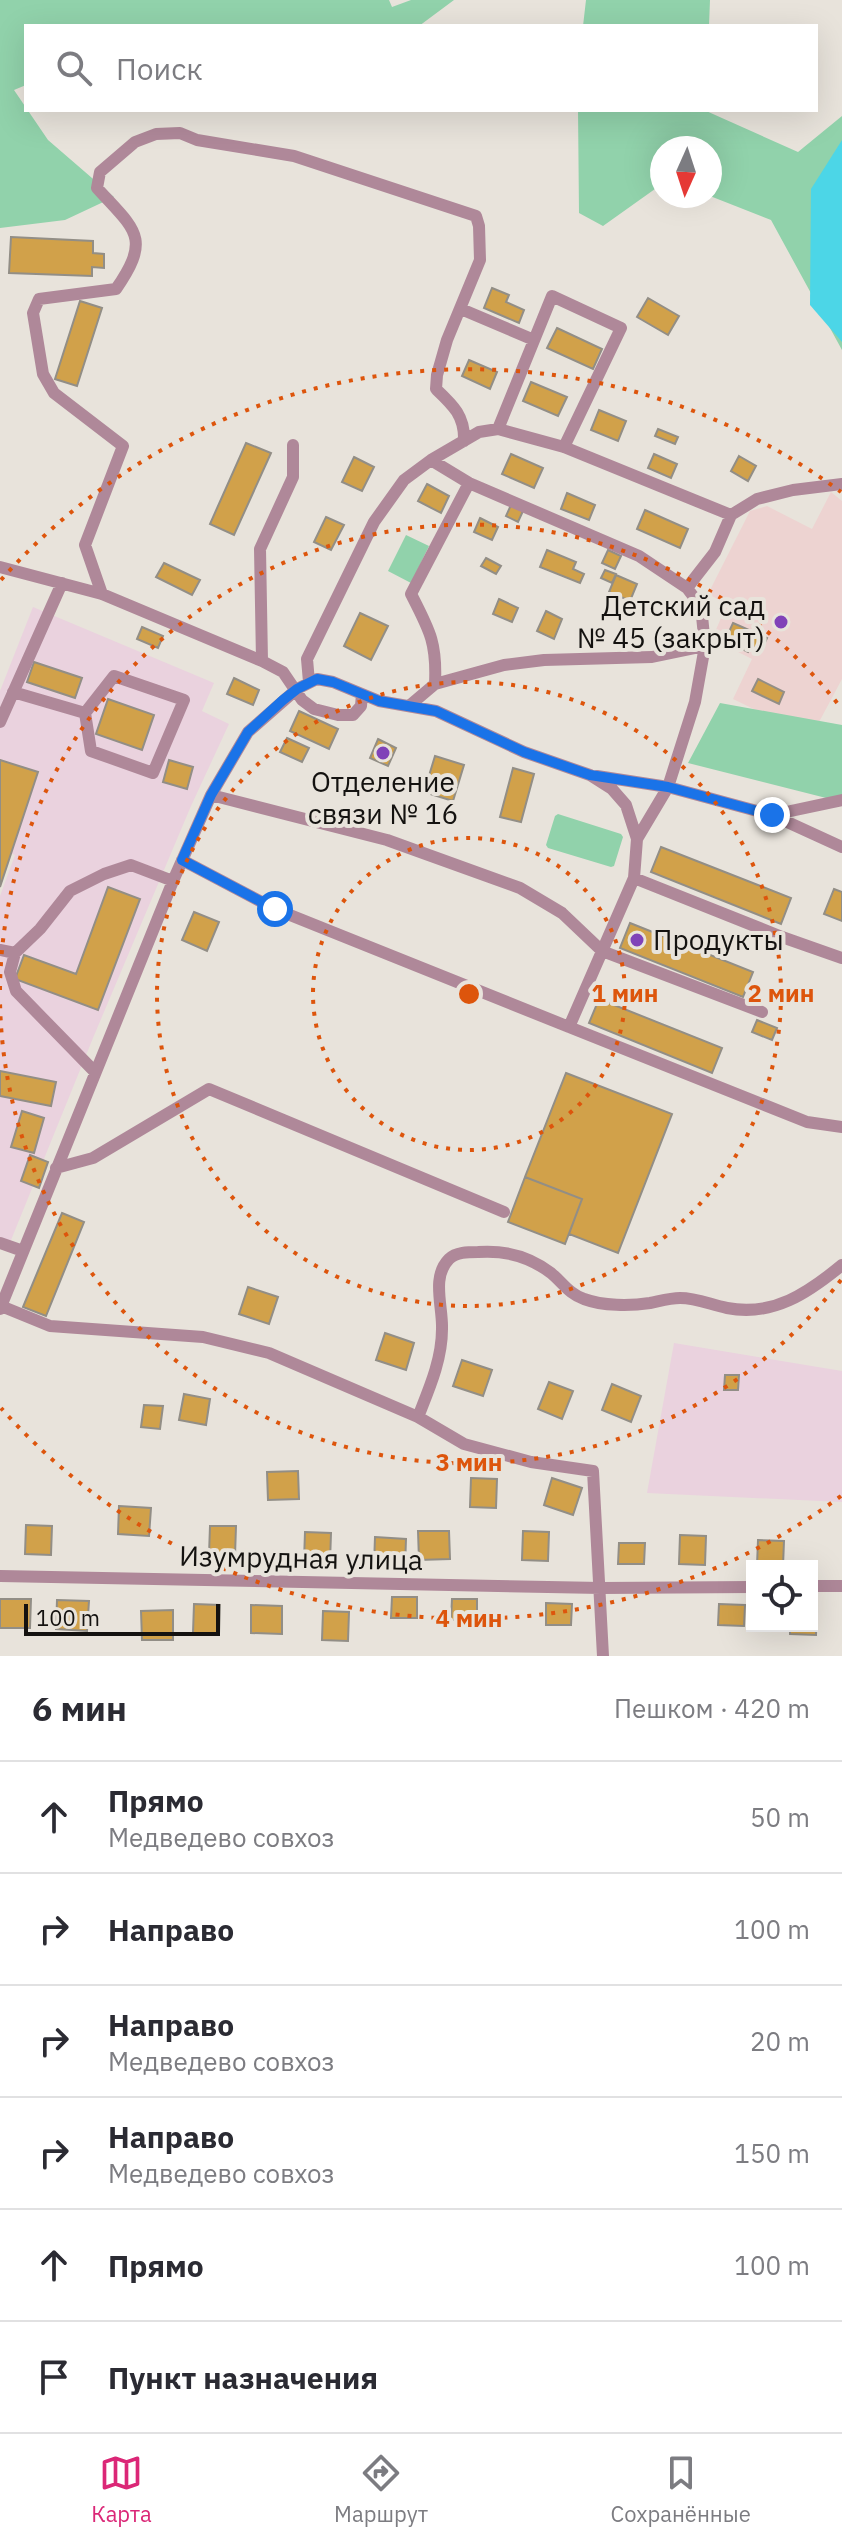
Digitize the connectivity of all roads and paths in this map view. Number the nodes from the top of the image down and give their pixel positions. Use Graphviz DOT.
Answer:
graph roads {
  1 [pos="461,309"];
  2 [pos="534,340"];
  3 [pos="498,429"];
  4 [pos="464,441"];
  5 [pos="293,445"];
  6 [pos="564,447"];
  7 [pos="431,460"];
  8 [pos="469,483"];
  9 [pos="842,484"];
  10 [pos="731,515"];
  11 [pos="0,567"];
  12 [pos="62,583"];
  13 [pos="687,588"];
  14 [pos="102,594"];
  15 [pos="705,646"];
  16 [pos="262,661"];
  17 [pos="309,682"];
  18 [pos="435,684"];
  19 [pos="297,689"];
  20 [pos="13,692"];
  21 [pos="362,694"];
  22 [pos="409,706"];
  23 [pos="85,713"];
  24 [pos="0,722"];
  25 [pos="590,775"];
  26 [pos="668,787"];
  27 [pos="211,795"];
  28 [pos="842,800"];
  29 [pos="772,815"];
  30 [pos="637,839"];
  31 [pos="842,847"];
  32 [pos="182,860"];
  33 [pos="634,878"];
  34 [pos="173,881"];
  35 [pos="0,950"];
  36 [pos="602,951"];
  37 [pos="15,953"];
  38 [pos="842,958"];
  39 [pos="13,981"];
  40 [pos="0,988"];
  41 [pos="762,1012"];
  42 [pos="569,1027"];
  43 [pos="95,1072"];
  44 [pos="842,1127"];
  45 [pos="56,1168"];
  46 [pos="504,1212"];
  47 [pos="0,1243"];
  48 [pos="23,1251"];
  49 [pos="842,1265"];
  50 [pos="1,1308"];
  51 [pos="418,1417"];
  52 [pos="0,1576"];
  53 [pos="818,1586"];
  54 [pos="842,1586"];
  55 [pos="746,1587"];
  56 [pos="601,1588"];
  57 [pos="603,1656"];
  1 -- 2 [label="street"];
  1 -- 4 [label="street"];
  1 -- 14 [label="street"];
  2 -- 3 [label="street"];
  2 -- 6 [label="street"];
  3 -- 4 [label="street"];
  3 -- 6 [label="street"];
  4 -- 7 [label="street"];
  5 -- 16 [label="street"];
  6 -- 10 [label="street"];
  7 -- 8 [label="street"];
  7 -- 17 [label="street"];
  8 -- 13 [label="street"];
  8 -- 18 [label="street"];
  9 -- 10 [label="street"];
  10 -- 13 [label="street"];
  11 -- 12 [label="street"];
  12 -- 14 [label="street"];
  12 -- 20 [label="street"];
  13 -- 15 [label="street"];
  14 -- 16 [label="street"];
  15 -- 18 [label="street"];
  15 -- 26 [label="street"];
  16 -- 19 [label="street"];
  17 -- 19 [label="street"];
  17 -- 21 [label="street"];
  18 -- 22 [label="street"];
  19 -- 21 [label="street"];
  19 -- 27 [label="street"];
  20 -- 23 [label="street"];
  20 -- 24 [label="street"];
  21 -- 22 [label="street"];
  22 -- 25 [label="street"];
  23 -- 23 [label="street"];
  25 -- 26 [label="street"];
  25 -- 30 [label="street"];
  26 -- 29 [label="street"];
  26 -- 30 [label="street"];
  27 -- 32 [label="street"];
  27 -- 36 [label="street"];
  28 -- 29 [label="street"];
  29 -- 31 [label="street"];
  30 -- 33 [label="street"];
  32 -- 34 [label="street"];
  32 -- 42 [label="street"];
  33 -- 36 [label="street"];
  33 -- 38 [label="street"];
  34 -- 37 [label="street"];
  34 -- 43 [label="street"];
  35 -- 37 [label="street"];
  36 -- 41 [label="street"];
  36 -- 42 [label="street"];
  37 -- 39 [label="street"];
  39 -- 40 [label="street"];
  39 -- 43 [label="street"];
  42 -- 44 [label="street"];
  43 -- 45 [label="street"];
  45 -- 46 [label="street"];
  45 -- 48 [label="street"];
  47 -- 48 [label="street"];
  48 -- 50 [label="street"];
  49 -- 51 [label="street"];
  50 -- 51 [label="street"];
  51 -- 56 [label="street"];
  52 -- 56 [label="street, Изумрудная улица"];
  53 -- 54 [label="street"];
  55 -- 56 [label="street, Изумрудная улица"];
  56 -- 57 [label="street"];
}
